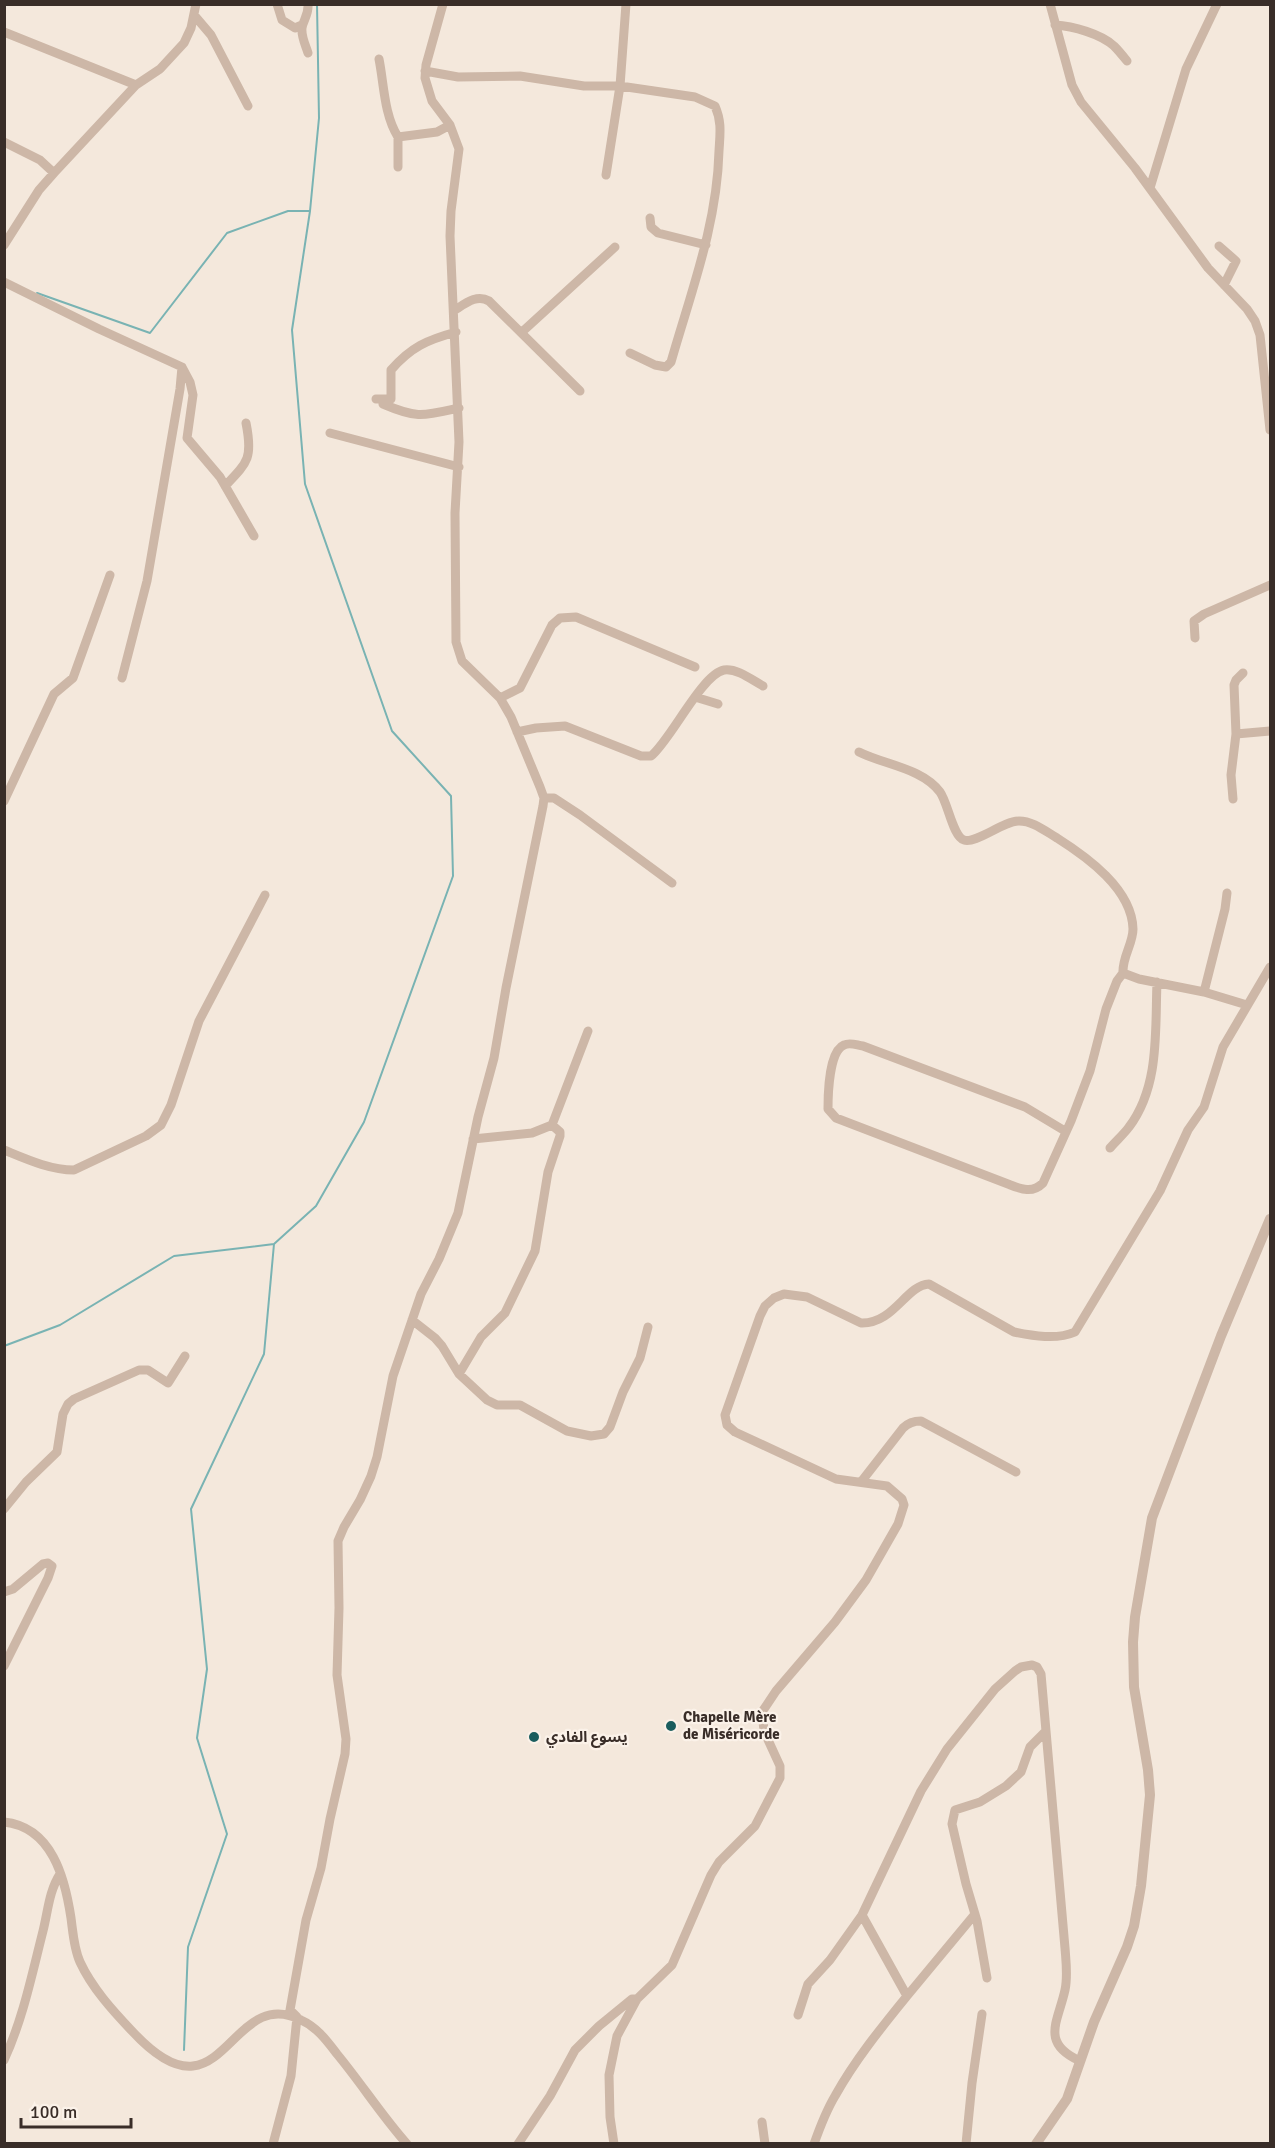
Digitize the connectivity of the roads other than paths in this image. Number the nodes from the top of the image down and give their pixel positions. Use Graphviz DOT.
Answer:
graph roads {
  1 [pos="277,4"];
  2 [pos="308,4"];
  3 [pos="443,4"];
  4 [pos="626,4"];
  5 [pos="1050,4"];
  6 [pos="1217,4"];
  7 [pos="195,10"];
  8 [pos="302,25"];
  9 [pos="1055,25"];
  10 [pos="4,32"];
  11 [pos="308,53"];
  12 [pos="379,59"];
  13 [pos="1127,61"];
  14 [pos="425,71"];
  15 [pos="136,85"];
  16 [pos="620,86"];
  17 [pos="248,106"];
  18 [pos="450,125"];
  19 [pos="398,137"];
  20 [pos="4,142"];
  21 [pos="398,167"];
  22 [pos="54,173"];
  23 [pos="606,175"];
  24 [pos="1150,188"];
  25 [pos="650,218"];
  26 [pos="4,245"];
  27 [pos="706,245"];
  28 [pos="1219,246"];
  29 [pos="615,247"];
  30 [pos="4,282"];
  31 [pos="1224,285"];
  32 [pos="455,310"];
  33 [pos="456,332"];
  34 [pos="522,332"];
  35 [pos="1265,348"];
  36 [pos="630,353"];
  37 [pos="182,367"];
  38 [pos="580,391"];
  39 [pos="459,408"];
  40 [pos="246,423"];
  41 [pos="1270,430"];
  42 [pos="330,433"];
  43 [pos="459,467"];
  44 [pos="225,486"];
  45 [pos="254,536"];
  46 [pos="110,575"];
  47 [pos="1270,585"];
  48 [pos="1195,638"];
  49 [pos="695,667"];
  50 [pos="1243,673"];
  51 [pos="122,678"];
  52 [pos="763,686"];
  53 [pos="695,697"];
  54 [pos="500,698"];
  55 [pos="718,704"];
  56 [pos="1270,731"];
  57 [pos="517,732"];
  58 [pos="1236,734"];
  59 [pos="859,752"];
  60 [pos="544,798"];
  61 [pos="1233,799"];
  62 [pos="4,801"];
  63 [pos="672,883"];
  64 [pos="1227,893"];
  65 [pos="265,895"];
  66 [pos="1270,966"];
  67 [pos="1123,973"];
  68 [pos="1156,982"];
  69 [pos="1204,992"];
  70 [pos="1247,1005"];
  71 [pos="588,1031"];
  72 [pos="552,1125"];
  73 [pos="1065,1131"];
  74 [pos="473,1139"];
  75 [pos="1110,1148"];
  76 [pos="4,1150"];
  77 [pos="1270,1219"];
  78 [pos="412,1320"];
  79 [pos="648,1327"];
  80 [pos="185,1356"];
  81 [pos="459,1374"];
  82 [pos="1016,1472"];
  83 [pos="861,1482"];
  84 [pos="4,1509"];
  85 [pos="4,1592"];
  86 [pos="4,1666"];
  87 [pos="1046,1731"];
  88 [pos="4,1822"];
  89 [pos="60,1874"];
  90 [pos="975,1914"];
  91 [pos="862,1915"];
  92 [pos="987,1978"];
  93 [pos="907,1996"];
  94 [pos="638,1999"];
  95 [pos="982,2014"];
  96 [pos="798,2015"];
  97 [pos="297,2018"];
  98 [pos="4,2060"];
  99 [pos="1080,2061"];
  100 [pos="762,2122"];
  101 [pos="273,2144"];
  102 [pos="407,2144"];
  103 [pos="518,2144"];
  104 [pos="614,2144"];
  105 [pos="765,2144"];
  106 [pos="814,2144"];
  107 [pos="966,2144"];
  108 [pos="1036,2144"];
  1 -- 8 [label="street"];
  2 -- 8 [label="street"];
  3 -- 14 [label="street"];
  4 -- 16 [label="street"];
  5 -- 9 [label="street"];
  6 -- 24 [label="street"];
  7 -- 15 [label="street"];
  7 -- 17 [label="street"];
  8 -- 11 [label="street"];
  9 -- 13 [label="street"];
  9 -- 24 [label="street"];
  10 -- 15 [label="street"];
  12 -- 19 [label="street"];
  14 -- 16 [label="street"];
  14 -- 18 [label="street"];
  15 -- 22 [label="street"];
  16 -- 23 [label="street"];
  16 -- 27 [label="street"];
  18 -- 19 [label="street"];
  18 -- 32 [label="street"];
  19 -- 21 [label="street"];
  20 -- 22 [label="street"];
  22 -- 26 [label="street"];
  24 -- 31 [label="street"];
  25 -- 27 [label="street"];
  27 -- 36 [label="street"];
  28 -- 31 [label="street"];
  29 -- 34 [label="street"];
  30 -- 37 [label="street"];
  31 -- 35 [label="street"];
  32 -- 33 [label="street"];
  32 -- 34 [label="street"];
  33 -- 39 [label="street"];
  33 -- 39 [label="street"];
  34 -- 38 [label="street"];
  35 -- 41 [label="street"];
  37 -- 44 [label="street"];
  37 -- 51 [label="street"];
  39 -- 43 [label="street"];
  40 -- 44 [label="street"];
  42 -- 43 [label="street"];
  43 -- 54 [label="street"];
  44 -- 45 [label="street"];
  46 -- 62 [label="street"];
  47 -- 48 [label="street"];
  49 -- 54 [label="street"];
  50 -- 58 [label="street"];
  52 -- 53 [label="street"];
  53 -- 55 [label="street"];
  53 -- 57 [label="street"];
  54 -- 57 [label="street"];
  56 -- 58 [label="street"];
  57 -- 60 [label="street"];
  58 -- 61 [label="street"];
  59 -- 67 [label="street"];
  60 -- 63 [label="street"];
  60 -- 74 [label="street"];
  64 -- 69 [label="street"];
  65 -- 76 [label="street"];
  66 -- 70 [label="street"];
  67 -- 68 [label="street"];
  67 -- 73 [label="street"];
  68 -- 69 [label="street"];
  68 -- 75 [label="street"];
  69 -- 70 [label="street"];
  70 -- 83 [label="street"];
  71 -- 72 [label="street"];
  72 -- 74 [label="street"];
  72 -- 81 [label="street"];
  73 -- 73 [label="street"];
  74 -- 78 [label="street"];
  77 -- 99 [label="street"];
  78 -- 81 [label="street"];
  78 -- 97 [label="street"];
  79 -- 81 [label="street"];
  80 -- 84 [label="street"];
  82 -- 83 [label="street"];
  83 -- 94 [label="street"];
  85 -- 86 [label="street"];
  87 -- 90 [label="street"];
  87 -- 91 [label="street"];
  87 -- 99 [label="street"];
  88 -- 89 [label="street"];
  89 -- 97 [label="street"];
  89 -- 98 [label="street"];
  90 -- 92 [label="street"];
  90 -- 93 [label="street"];
  91 -- 93 [label="street"];
  91 -- 96 [label="street"];
  93 -- 106 [label="street"];
  94 -- 103 [label="street"];
  94 -- 104 [label="street"];
  95 -- 107 [label="street"];
  97 -- 101 [label="street"];
  97 -- 102 [label="street"];
  99 -- 108 [label="street"];
  100 -- 105 [label="street"];
}
